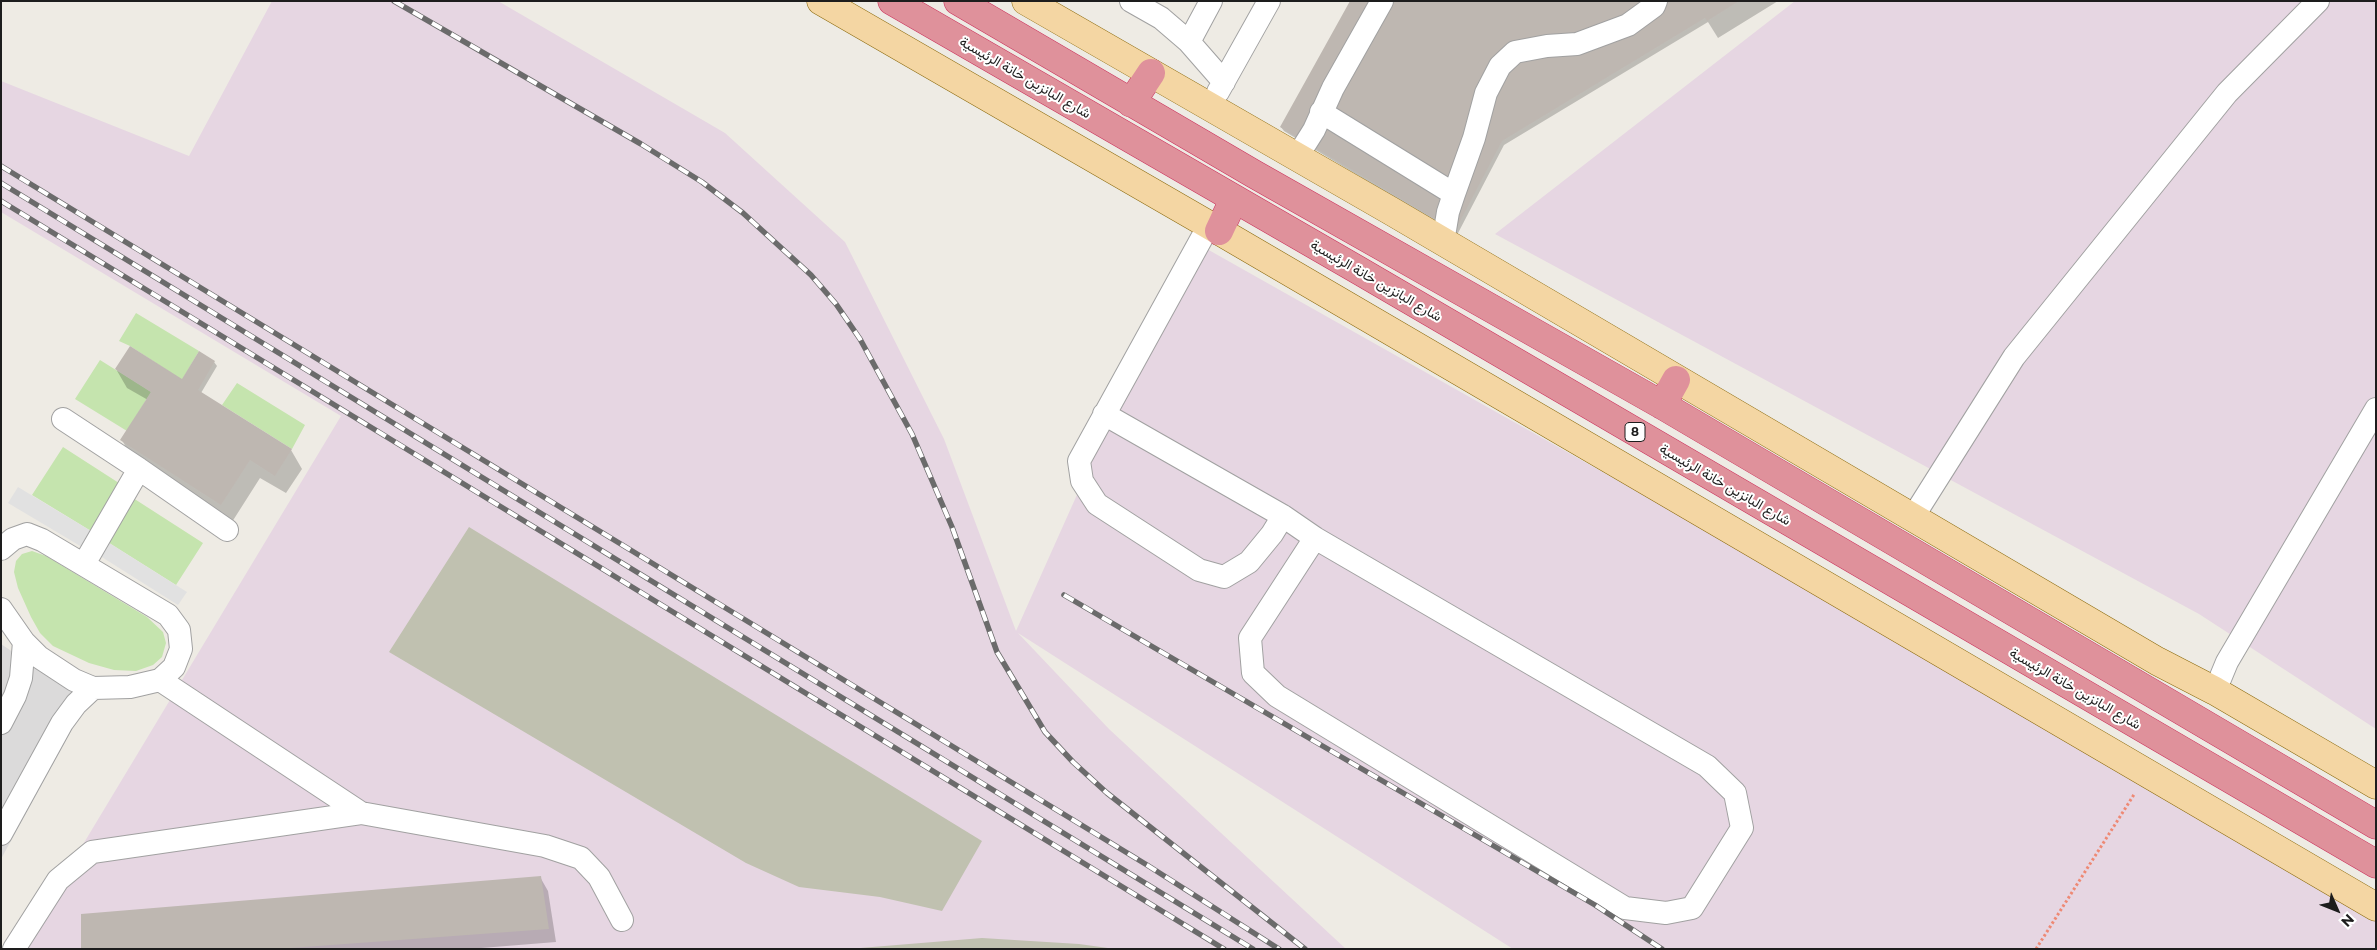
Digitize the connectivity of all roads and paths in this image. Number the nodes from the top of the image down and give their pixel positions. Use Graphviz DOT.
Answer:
graph roads {
  1 [pos="821,1"];
  2 [pos="892,1"];
  3 [pos="958,1"];
  4 [pos="1026,1"];
  5 [pos="1130,1"];
  6 [pos="1211,1"];
  7 [pos="1269,1"];
  8 [pos="1382,1"];
  9 [pos="1656,1"];
  10 [pos="2318,1"];
  11 [pos="1189,42"];
  12 [pos="1151,73"];
  13 [pos="1224,82"];
  14 [pos="1130,103"];
  15 [pos="1209,106"];
  16 [pos="1321,112"];
  17 [pos="1297,157"];
  18 [pos="1454,194"];
  19 [pos="1234,199"];
  20 [pos="1214,228"];
  21 [pos="1443,242"];
  22 [pos="1676,380"];
  23 [pos="1662,405"];
  24 [pos="2376,409"];
  25 [pos="1104,414"];
  26 [pos="63,419"];
  27 [pos="139,469"];
  28 [pos="1282,516"];
  29 [pos="1913,517"];
  30 [pos="1,528"];
  31 [pos="227,530"];
  32 [pos="27,534"];
  33 [pos="1315,538"];
  34 [pos="1,549"];
  35 [pos="84,564"];
  36 [pos="1,610"];
  37 [pos="24,642"];
  38 [pos="160,680"];
  39 [pos="93,688"];
  40 [pos="2215,691"];
  41 [pos="1,723"];
  42 [pos="2147,773"];
  43 [pos="2376,785"];
  44 [pos="361,813"];
  45 [pos="2376,825"];
  46 [pos="1,834"];
  47 [pos="2376,864"];
  48 [pos="2376,907"];
  49 [pos="622,920"];
  50 [pos="14,949"];
  51 [pos="2036,949"];
  1 -- 20 [label="main road"];
  2 -- 19 [label="highway, شارع البانزين خانة الرئيسية / 8"];
  3 -- 14 [label="highway"];
  4 -- 12 [label="main road"];
  5 -- 11 [label="street"];
  6 -- 11 [label="street"];
  7 -- 13 [label="street"];
  8 -- 16 [label="street"];
  9 -- 18 [label="street"];
  10 -- 29 [label="street"];
  11 -- 13 [label="street"];
  12 -- 14 [label="highway"];
  12 -- 15 [label="main road"];
  13 -- 15 [label="street"];
  14 -- 23 [label="highway"];
  15 -- 17 [label="main road"];
  16 -- 17 [label="street"];
  16 -- 18 [label="street"];
  17 -- 21 [label="main road"];
  18 -- 21 [label="street"];
  19 -- 20 [label="highway"];
  19 -- 47 [label="highway, شارع البانزين خانة الرئيسية / 8"];
  20 -- 25 [label="street"];
  20 -- 42 [label="main road"];
  21 -- 22 [label="main road"];
  22 -- 23 [label="highway"];
  22 -- 29 [label="main road"];
  23 -- 45 [label="highway"];
  24 -- 40 [label="street"];
  25 -- 28 [label="street"];
  25 -- 28 [label="street"];
  26 -- 27 [label="street"];
  27 -- 31 [label="street"];
  27 -- 35 [label="street"];
  28 -- 33 [label="street"];
  29 -- 40 [label="main road"];
  30 -- 32 [label="street"];
  32 -- 34 [label="street"];
  32 -- 35 [label="street"];
  33 -- 33 [label="street"];
  35 -- 38 [label="street"];
  36 -- 37 [label="street"];
  37 -- 39 [label="street"];
  37 -- 41 [label="street"];
  38 -- 39 [label="street"];
  38 -- 44 [label="street"];
  39 -- 46 [label="street"];
  40 -- 43 [label="main road"];
  42 -- 48 [label="main road"];
  42 -- 51 [label="path"];
  44 -- 49 [label="street"];
  44 -- 50 [label="street"];
}
